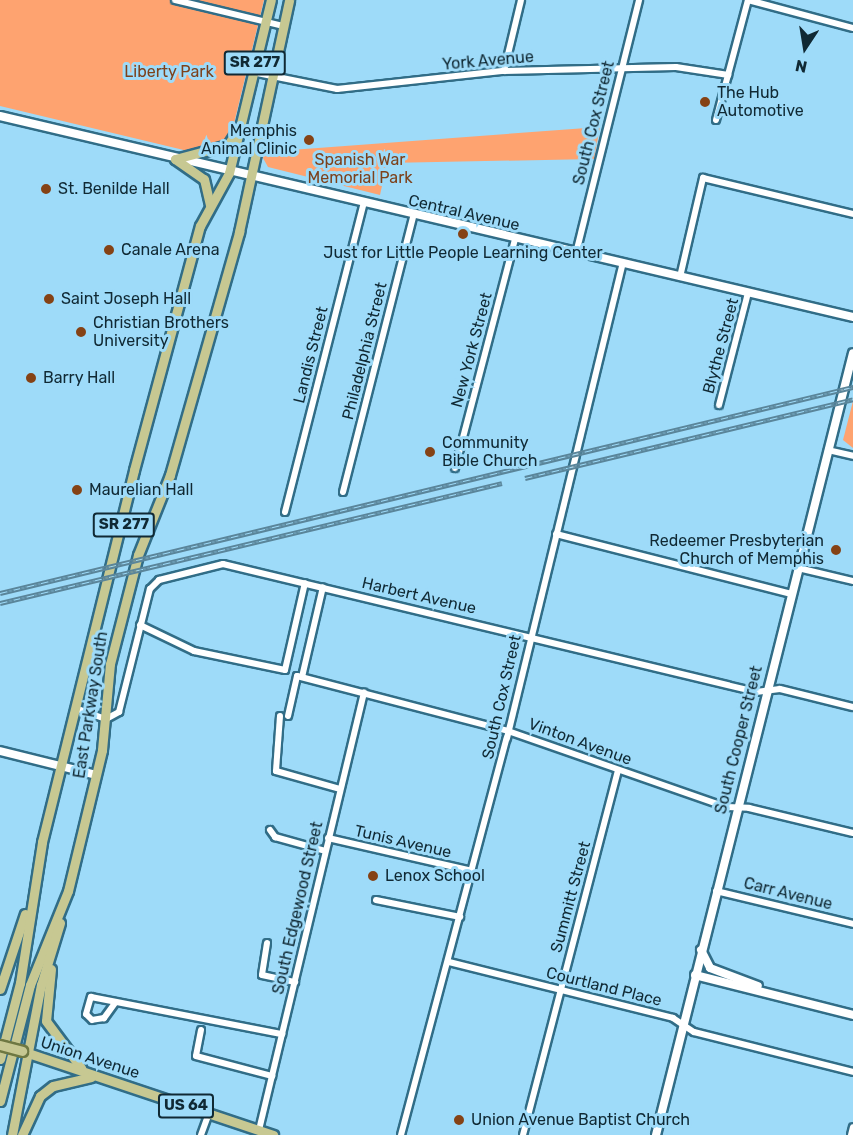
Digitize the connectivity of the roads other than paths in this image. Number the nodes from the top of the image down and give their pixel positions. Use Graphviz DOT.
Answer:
graph roads {
  1 [pos="175,0"];
  2 [pos="271,0"];
  3 [pos="289,0"];
  4 [pos="521,0"];
  5 [pos="639,0"];
  6 [pos="748,0"];
  7 [pos="266,22"];
  8 [pos="283,27"];
  9 [pos="853,28"];
  10 [pos="621,68"];
  11 [pos="504,71"];
  12 [pos="252,72"];
  13 [pos="728,75"];
  14 [pos="273,76"];
  15 [pos="0,116"];
  16 [pos="716,120"];
  17 [pos="240,125"];
  18 [pos="175,159"];
  19 [pos="229,173"];
  20 [pos="252,179"];
  21 [pos="363,206"];
  22 [pos="210,207"];
  23 [pos="853,214"];
  24 [pos="413,217"];
  25 [pos="515,240"];
  26 [pos="576,253"];
  27 [pos="623,263"];
  28 [pos="680,277"];
  29 [pos="748,293"];
  30 [pos="853,317"];
  31 [pos="853,353"];
  32 [pos="719,405"];
  33 [pos="828,450"];
  34 [pos="853,456"];
  35 [pos="455,468"];
  36 [pos="343,492"];
  37 [pos="285,512"];
  38 [pos="556,534"];
  39 [pos="798,568"];
  40 [pos="853,581"];
  41 [pos="305,583"];
  42 [pos="323,587"];
  43 [pos="791,594"];
  44 [pos="140,626"];
  45 [pos="530,636"];
  46 [pos="299,677"];
  47 [pos="767,690"];
  48 [pos="364,693"];
  49 [pos="853,707"];
  50 [pos="78,709"];
  51 [pos="280,716"];
  52 [pos="288,716"];
  53 [pos="106,719"];
  54 [pos="508,731"];
  55 [pos="0,751"];
  56 [pos="60,765"];
  57 [pos="618,770"];
  58 [pos="96,775"];
  59 [pos="340,789"];
  60 [pos="737,808"];
  61 [pos="270,830"];
  62 [pos="853,833"];
  63 [pos="328,838"];
  64 [pos="325,851"];
  65 [pos="472,871"];
  66 [pos="35,883"];
  67 [pos="68,891"];
  68 [pos="716,891"];
  69 [pos="376,900"];
  70 [pos="460,917"];
  71 [pos="853,924"];
  72 [pos="56,942"];
  73 [pos="267,943"];
  74 [pos="701,950"];
  75 [pos="448,962"];
  76 [pos="695,975"];
  77 [pos="295,982"];
  78 [pos="0,988"];
  79 [pos="561,990"];
  80 [pos="761,992"];
  81 [pos="115,1003"];
  82 [pos="853,1015"];
  83 [pos="683,1025"];
  84 [pos="201,1030"];
  85 [pos="282,1034"];
  86 [pos="0,1045"];
  87 [pos="25,1052"];
  88 [pos="0,1059"];
  89 [pos="853,1072"];
  90 [pos="88,1073"];
  91 [pos="272,1076"];
  92 [pos="99,1077"];
  93 [pos="0,1101"];
  94 [pos="209,1113"];
  95 [pos="853,1126"];
  96 [pos="259,1130"];
  97 [pos="12,1135"];
  98 [pos="22,1135"];
  99 [pos="201,1135"];
  100 [pos="273,1135"];
  101 [pos="401,1135"];
  102 [pos="523,1135"];
  103 [pos="656,1135"];
  104 [pos="851,1135"];
  1 -- 7 [label="street"];
  2 -- 7 [label="main road, East Parkway South / SR 277"];
  3 -- 8 [label="main road, East Parkway South / SR 277"];
  4 -- 11 [label="street"];
  5 -- 10 [label="street, South Cox Street"];
  6 -- 9 [label="street"];
  6 -- 13 [label="street"];
  7 -- 8 [label="street"];
  7 -- 12 [label="main road, East Parkway South / SR 277"];
  8 -- 14 [label="main road, East Parkway South / SR 277"];
  10 -- 11 [label="street, York Avenue"];
  10 -- 13 [label="street, York Avenue"];
  10 -- 26 [label="street, South Cox Street"];
  11 -- 14 [label="street, York Avenue"];
  12 -- 14 [label="street, York Avenue"];
  12 -- 17 [label="main road, East Parkway South / SR 277"];
  13 -- 16 [label="street"];
  14 -- 20 [label="main road, East Parkway South / SR 277"];
  15 -- 18 [label="main road, Central Avenue"];
  17 -- 18 [label="main road"];
  17 -- 19 [label="main road, East Parkway South / SR 277"];
  18 -- 19 [label="main road, Central Avenue"];
  18 -- 22 [label="main road"];
  19 -- 20 [label="main road, Central Avenue"];
  19 -- 22 [label="main road, East Parkway South / SR 277"];
  20 -- 21 [label="main road, Central Avenue"];
  20 -- 53 [label="main road, East Parkway South / SR 277"];
  21 -- 24 [label="main road, Central Avenue"];
  21 -- 37 [label="street, Landis Street"];
  22 -- 50 [label="main road, East Parkway South / SR 277"];
  23 -- 28 [label="street"];
  24 -- 25 [label="main road, Central Avenue"];
  24 -- 36 [label="street, Philadelphia Street"];
  25 -- 26 [label="main road, Central Avenue"];
  25 -- 35 [label="street, New York Street"];
  26 -- 27 [label="main road, Central Avenue"];
  27 -- 28 [label="main road, Central Avenue"];
  27 -- 38 [label="street, South Cox Street"];
  28 -- 29 [label="main road, Central Avenue"];
  29 -- 30 [label="main road, Central Avenue"];
  29 -- 32 [label="street, Blythe Street"];
  31 -- 33 [label="main road, South Cooper Street"];
  33 -- 34 [label="street"];
  33 -- 39 [label="main road, South Cooper Street"];
  38 -- 43 [label="street"];
  38 -- 45 [label="street, South Cox Street"];
  39 -- 40 [label="street"];
  39 -- 43 [label="main road, South Cooper Street"];
  41 -- 42 [label="street, Harbert Avenue"];
  41 -- 44 [label="street, Harbert Avenue"];
  41 -- 44 [label="street"];
  42 -- 45 [label="street, Harbert Avenue"];
  42 -- 46 [label="street"];
  43 -- 47 [label="main road, South Cooper Street"];
  44 -- 53 [label="street, Harbert Avenue"];
  45 -- 47 [label="street, Harbert Avenue"];
  45 -- 54 [label="street, South Cox Street"];
  46 -- 48 [label="street, Vinton Avenue"];
  46 -- 52 [label="street"];
  47 -- 49 [label="street, Harbert Avenue"];
  47 -- 60 [label="main road, South Cooper Street"];
  48 -- 54 [label="street, Vinton Avenue"];
  48 -- 59 [label="street, South Edgewood Street"];
  50 -- 53 [label="street"];
  50 -- 56 [label="main road, East Parkway South / SR 277"];
  51 -- 59 [label="street"];
  53 -- 58 [label="main road, East Parkway South / SR 277"];
  54 -- 57 [label="street, Vinton Avenue"];
  54 -- 65 [label="street, South Cox Street"];
  55 -- 56 [label="main road"];
  56 -- 58 [label="main road"];
  56 -- 66 [label="main road, East Parkway South / SR 277"];
  57 -- 60 [label="street, Vinton Avenue"];
  57 -- 79 [label="street, Summitt Street"];
  58 -- 67 [label="main road, East Parkway South / SR 277"];
  59 -- 63 [label="street, South Edgewood Street"];
  60 -- 62 [label="street, Vinton Avenue"];
  60 -- 68 [label="main road, South Cooper Street"];
  61 -- 64 [label="street"];
  63 -- 64 [label="street, South Edgewood Street"];
  63 -- 65 [label="street, Tunis Avenue"];
  64 -- 77 [label="street, South Edgewood Street"];
  65 -- 70 [label="street, South Cox Street"];
  66 -- 78 [label="main road"];
  66 -- 88 [label="main road, East Parkway South"];
  67 -- 72 [label="main road"];
  67 -- 93 [label="main road, East Parkway South / SR 277"];
  68 -- 71 [label="street, Carr Avenue"];
  68 -- 74 [label="main road, South Cooper Street"];
  69 -- 70 [label="street"];
  70 -- 75 [label="street, South Cox Street"];
  72 -- 87 [label="main road"];
  72 -- 90 [label="main road"];
  73 -- 77 [label="street"];
  74 -- 76 [label="main road, South Cooper Street"];
  74 -- 80 [label="main road"];
  75 -- 79 [label="street, Courtland Place"];
  75 -- 101 [label="street, South Cox Street"];
  76 -- 80 [label="main road"];
  76 -- 83 [label="main road, South Cooper Street"];
  77 -- 85 [label="street, South Edgewood Street"];
  79 -- 83 [label="street, Courtland Place"];
  79 -- 102 [label="street, Summitt Street"];
  80 -- 82 [label="main road"];
  81 -- 81 [label="street"];
  81 -- 85 [label="street"];
  83 -- 89 [label="street, Courtland Place"];
  83 -- 103 [label="main road, South Cooper Street"];
  84 -- 91 [label="street"];
  85 -- 91 [label="street, South Edgewood Street"];
  86 -- 87 [label="main road, Union Avenue / US 64, bridge"];
  87 -- 90 [label="main road, Union Avenue / US 64"];
  87 -- 97 [label="main road"];
  90 -- 92 [label="main road, Union Avenue / US 64"];
  91 -- 96 [label="street, South Edgewood Street"];
  92 -- 94 [label="main road, Union Avenue / US 64"];
  92 -- 98 [label="main road, US 64"];
  94 -- 96 [label="main road, Union Avenue / US 64"];
  94 -- 99 [label="street"];
  95 -- 104 [label="street"];
  96 -- 100 [label="main road, Union Avenue / US 64"];
}
